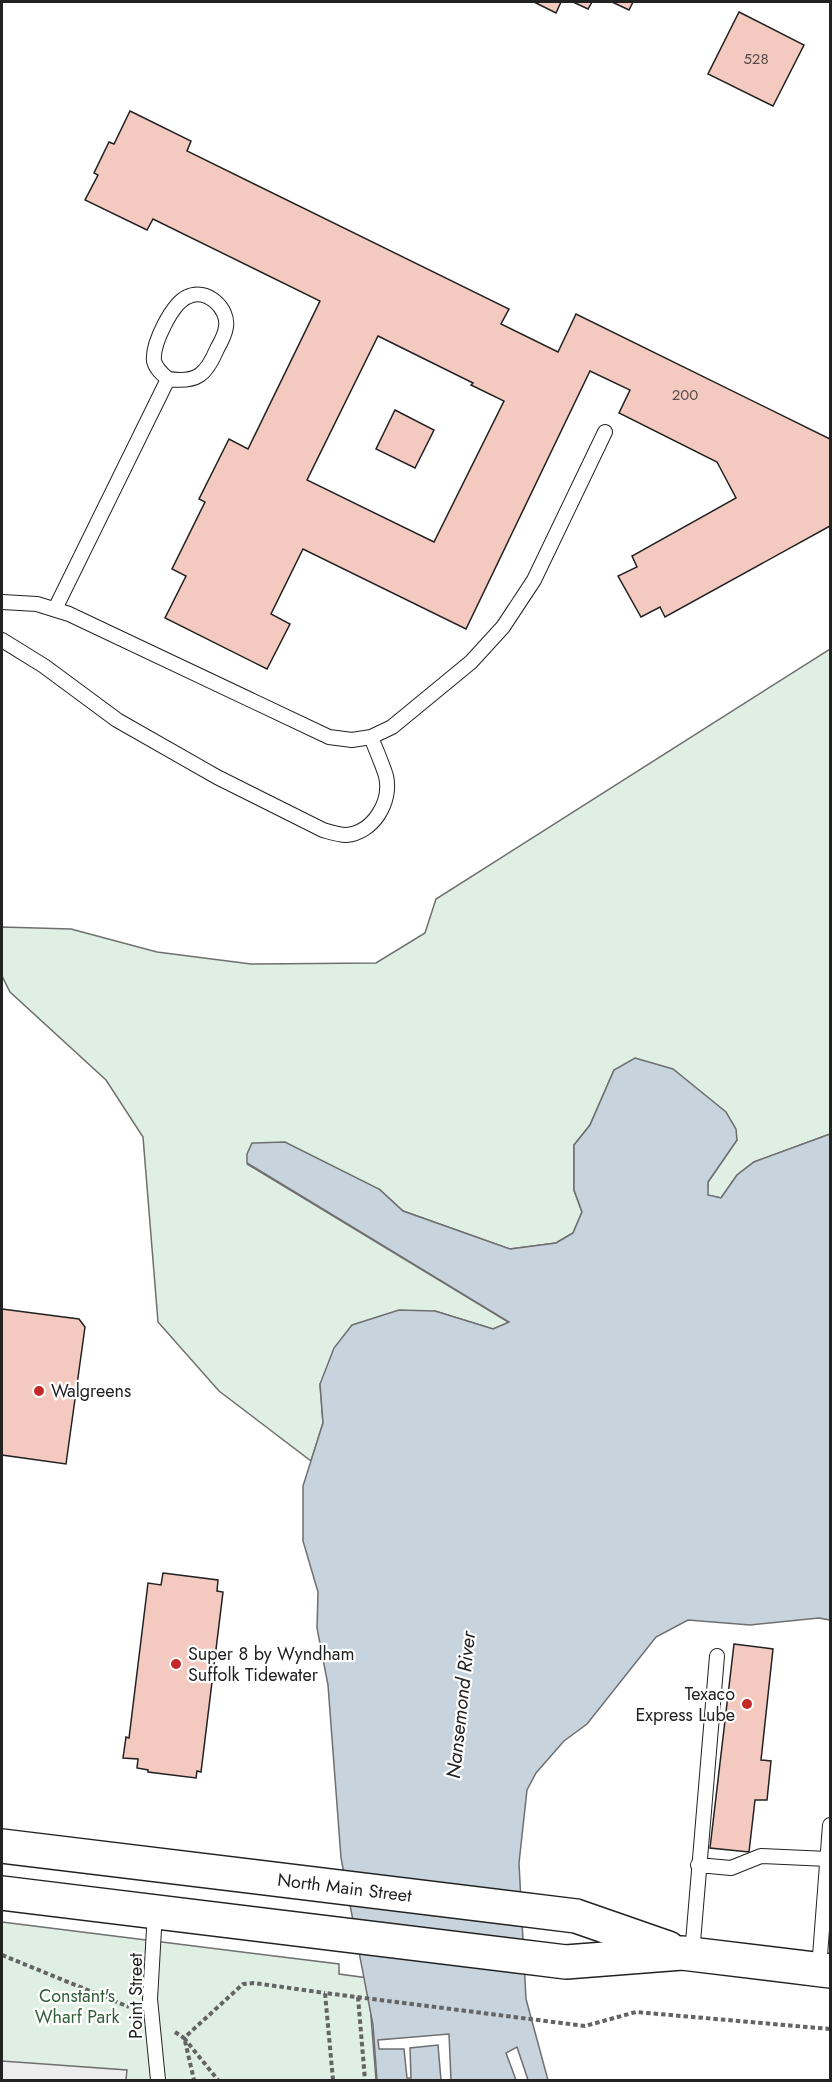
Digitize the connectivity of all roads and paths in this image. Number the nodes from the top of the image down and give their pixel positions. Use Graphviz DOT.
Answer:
graph roads {
  1 [pos="168,379"];
  2 [pos="605,432"];
  3 [pos="2,602"];
  4 [pos="55,609"];
  5 [pos="2,640"];
  6 [pos="371,737"];
  7 [pos="717,1656"];
  8 [pos="831,1825"];
  9 [pos="2,1846"];
  10 [pos="698,1864"];
  11 [pos="829,1869"];
  12 [pos="2,1893"];
  13 [pos="828,1909"];
  14 [pos="155,1912"];
  15 [pos="687,1953"];
  16 [pos="825,1970"];
  17 [pos="358,1997"];
  18 [pos="831,2029"];
  19 [pos="158,2080"];
  20 [pos="194,2080"];
  21 [pos="218,2080"];
  22 [pos="333,2080"];
  23 [pos="365,2080"];
  1 -- 1 [label="lane"];
  1 -- 4 [label="lane"];
  2 -- 6 [label="lane"];
  3 -- 4 [label="lane"];
  4 -- 6 [label="lane"];
  5 -- 6 [label="lane"];
  7 -- 10 [label="lane"];
  8 -- 11 [label="lane"];
  9 -- 15 [label="main road, North Main Street"];
  10 -- 11 [label="lane"];
  10 -- 15 [label="lane"];
  11 -- 13 [label="lane"];
  12 -- 14 [label="main road, North Main Street"];
  13 -- 16 [label="lane"];
  14 -- 15 [label="main road, North Main Street"];
  14 -- 19 [label="lane, Point Street"];
  15 -- 16 [label="main road, North Main Street"];
  17 -- 18 [label="path"];
  17 -- 22 [label="path"];
  17 -- 23 [label="path"];
  20 -- 21 [label="path"];
}
